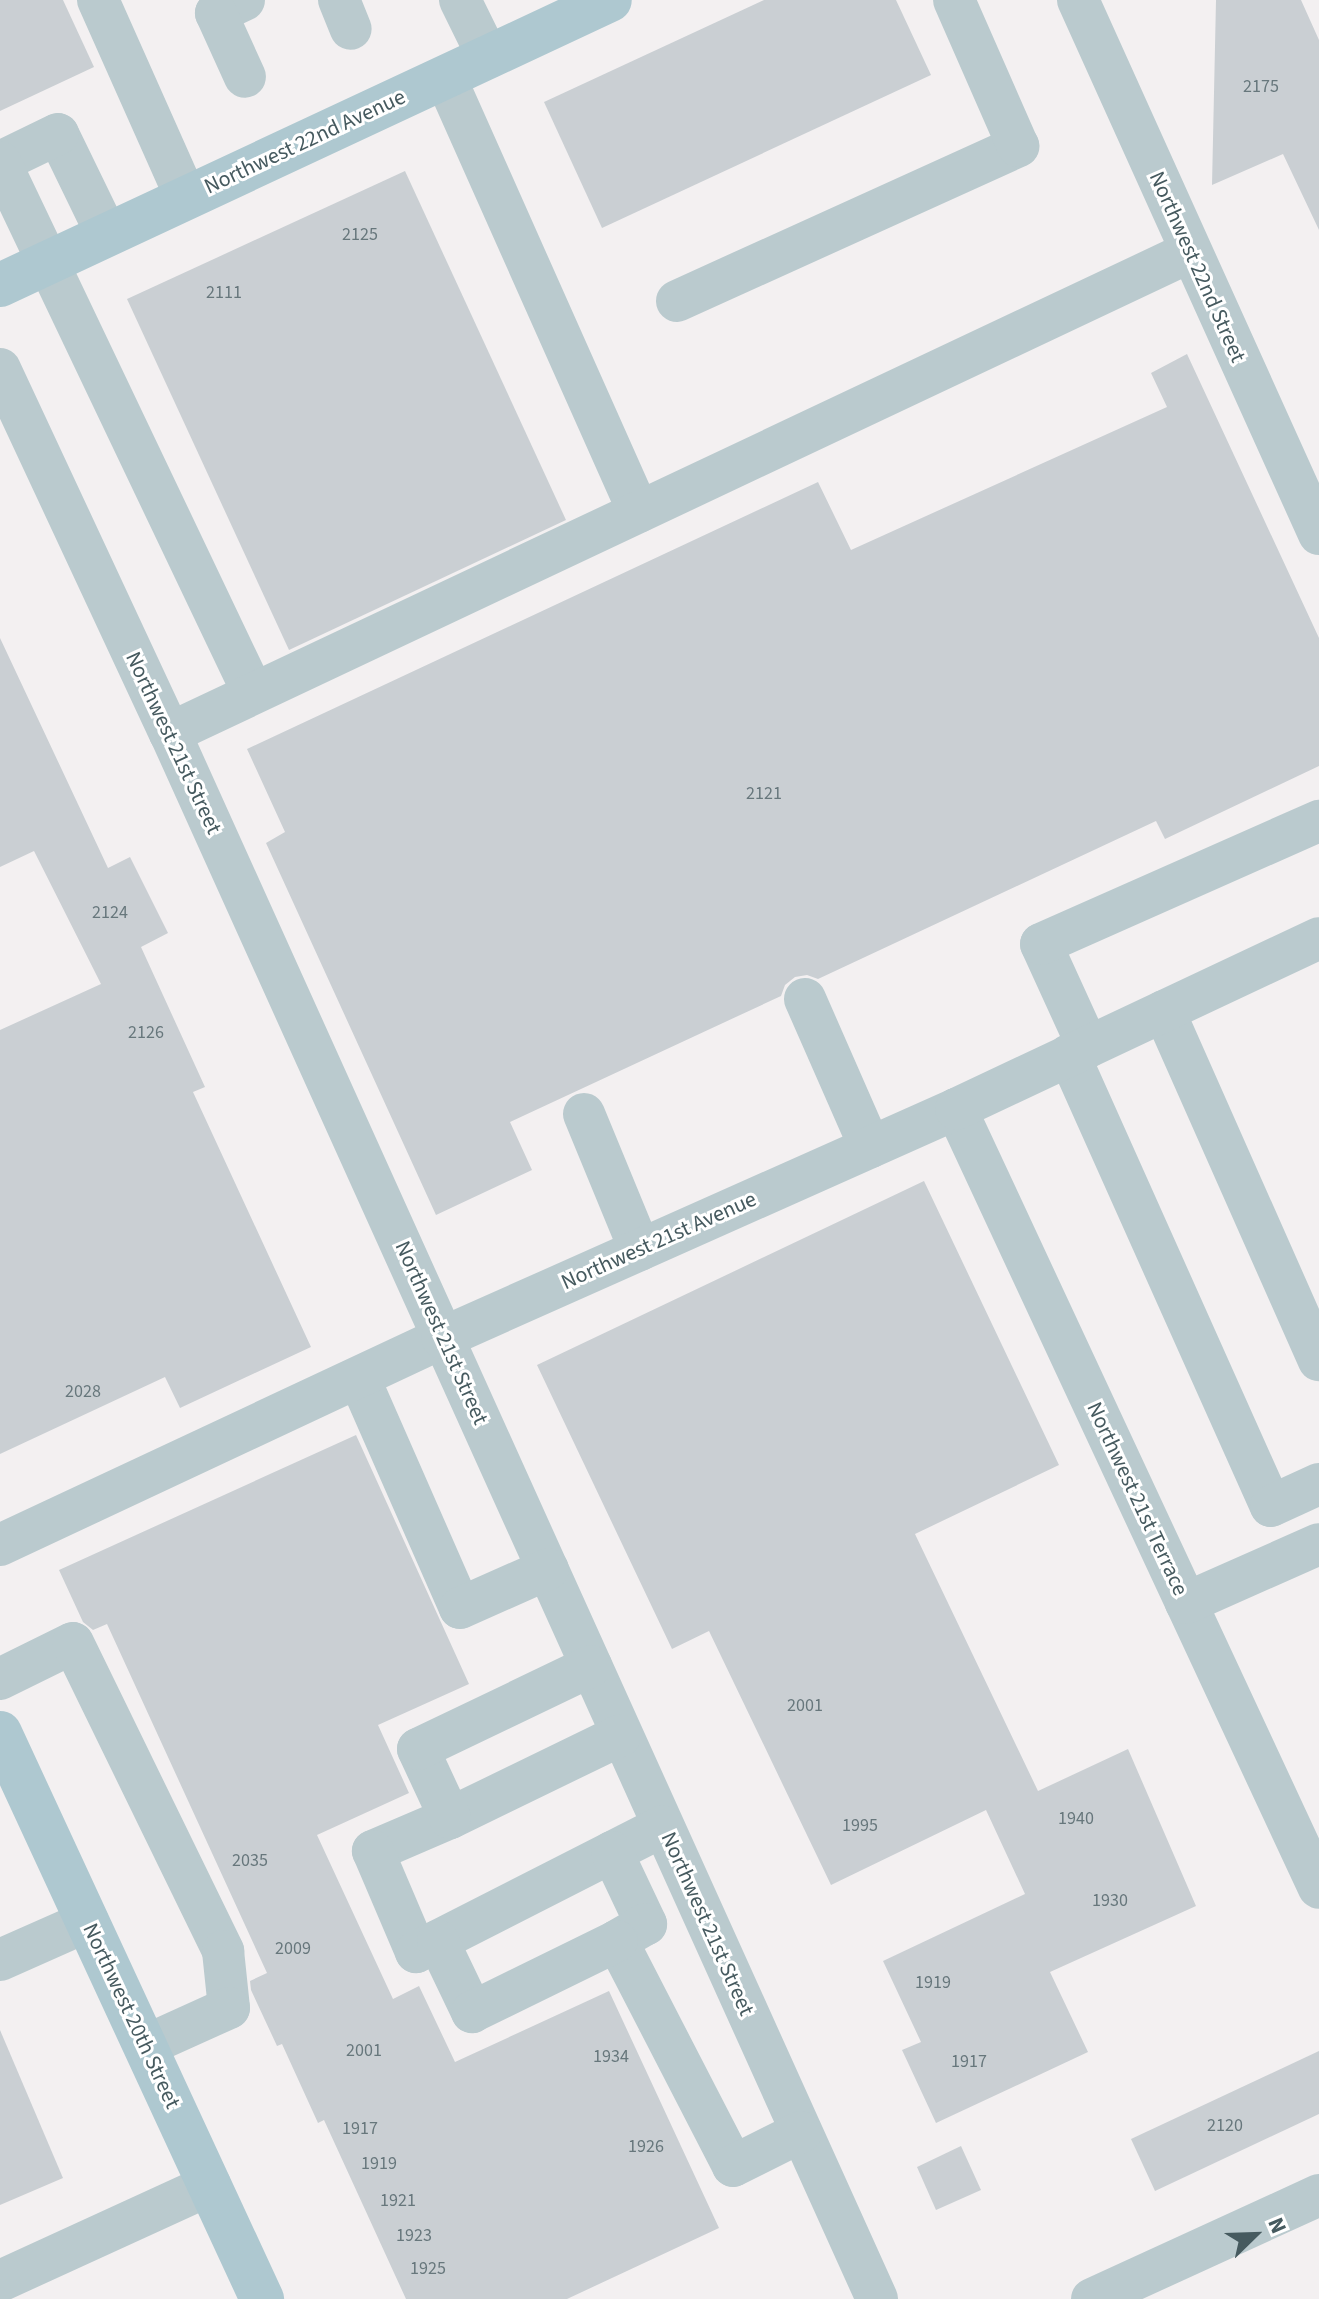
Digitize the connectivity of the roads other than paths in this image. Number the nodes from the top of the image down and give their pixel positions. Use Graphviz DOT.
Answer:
graph roads {
  1 [pos="98,0"];
  2 [pos="244,0"];
  3 [pos="460,0"];
  4 [pos="610,0"];
  5 [pos="954,0"];
  6 [pos="1078,0"];
  7 [pos="488,57"];
  8 [pos="245,77"];
  9 [pos="445,77"];
  10 [pos="186,198"];
  11 [pos="107,235"];
  12 [pos="1190,252"];
  13 [pos="48,263"];
  14 [pos="0,285"];
  15 [pos="677,301"];
  16 [pos="0,369"];
  17 [pos="639,512"];
  18 [pos="1319,534"];
  19 [pos="253,693"];
  20 [pos="170,733"];
  21 [pos="1319,821"];
  22 [pos="1319,938"];
  23 [pos="805,999"];
  24 [pos="1164,1011"];
  25 [pos="1079,1051"];
  26 [pos="956,1109"];
  27 [pos="584,1114"];
  28 [pos="870,1147"];
  29 [pos="640,1250"];
  30 [pos="442,1338"];
  31 [pos="1319,1360"];
  32 [pos="359,1378"];
  33 [pos="1319,1484"];
  34 [pos="1319,1544"];
  35 [pos="0,1545"];
  36 [pos="548,1569"];
  37 [pos="1186,1603"];
  38 [pos="591,1666"];
  39 [pos="0,1679"];
  40 [pos="0,1733"];
  41 [pos="621,1735"];
  42 [pos="450,1818"];
  43 [pos="663,1826"];
  44 [pos="612,1852"];
  45 [pos="1319,1888"];
  46 [pos="88,1921"];
  47 [pos="438,1941"];
  48 [pos="617,1941"];
  49 [pos="0,1960"];
  50 [pos="145,2046"];
  51 [pos="801,2132"];
  52 [pos="210,2185"];
  53 [pos="1319,2195"];
  54 [pos="0,2281"];
  55 [pos="262,2299"];
  56 [pos="877,2299"];
  57 [pos="1092,2299"];
  1 -- 10 [label="street"];
  2 -- 8 [label="street"];
  3 -- 7 [label="street"];
  4 -- 7 [label="main road, Northwest 22nd Avenue"];
  5 -- 15 [label="street"];
  6 -- 12 [label="street, Northwest 22nd Street"];
  7 -- 9 [label="main road, Northwest 22nd Avenue"];
  9 -- 10 [label="main road, Northwest 22nd Avenue"];
  9 -- 17 [label="street"];
  10 -- 11 [label="main road, Northwest 22nd Avenue"];
  11 -- 13 [label="main road, Northwest 22nd Avenue"];
  11 -- 13 [label="street"];
  12 -- 17 [label="street"];
  12 -- 18 [label="street, Northwest 22nd Street"];
  13 -- 14 [label="main road, Northwest 22nd Avenue"];
  13 -- 19 [label="street"];
  16 -- 20 [label="street, Northwest 21st Street"];
  17 -- 19 [label="street"];
  19 -- 20 [label="street"];
  20 -- 30 [label="street, Northwest 21st Street"];
  21 -- 25 [label="street"];
  22 -- 24 [label="street, Northwest 21st Avenue"];
  23 -- 28 [label="street"];
  24 -- 25 [label="street, Northwest 21st Avenue"];
  24 -- 31 [label="street"];
  25 -- 26 [label="street, Northwest 21st Avenue"];
  25 -- 33 [label="street"];
  26 -- 28 [label="street, Northwest 21st Avenue"];
  26 -- 37 [label="street, Northwest 21st Terrace"];
  27 -- 29 [label="street"];
  28 -- 29 [label="street, Northwest 21st Avenue"];
  29 -- 30 [label="street, Northwest 21st Avenue"];
  30 -- 32 [label="street, Northwest 21st Avenue"];
  30 -- 36 [label="street, Northwest 21st Street"];
  32 -- 35 [label="street, Northwest 21st Avenue"];
  32 -- 36 [label="street"];
  34 -- 37 [label="street"];
  36 -- 38 [label="street, Northwest 21st Street"];
  37 -- 45 [label="street, Northwest 21st Terrace"];
  38 -- 41 [label="street, Northwest 21st Street"];
  38 -- 42 [label="street"];
  39 -- 50 [label="street"];
  40 -- 46 [label="main road, Northwest 20th Street"];
  41 -- 42 [label="street"];
  41 -- 43 [label="street, Northwest 21st Street"];
  42 -- 47 [label="street"];
  43 -- 44 [label="street"];
  43 -- 51 [label="street, Northwest 21st Street"];
  44 -- 47 [label="street"];
  44 -- 48 [label="street"];
  46 -- 49 [label="street"];
  46 -- 50 [label="main road, Northwest 20th Street"];
  47 -- 48 [label="street"];
  48 -- 51 [label="street"];
  50 -- 52 [label="main road, Northwest 20th Street"];
  51 -- 56 [label="street, Northwest 21st Street"];
  52 -- 54 [label="street"];
  52 -- 55 [label="main road, Northwest 20th Street"];
  53 -- 57 [label="street"];
}
